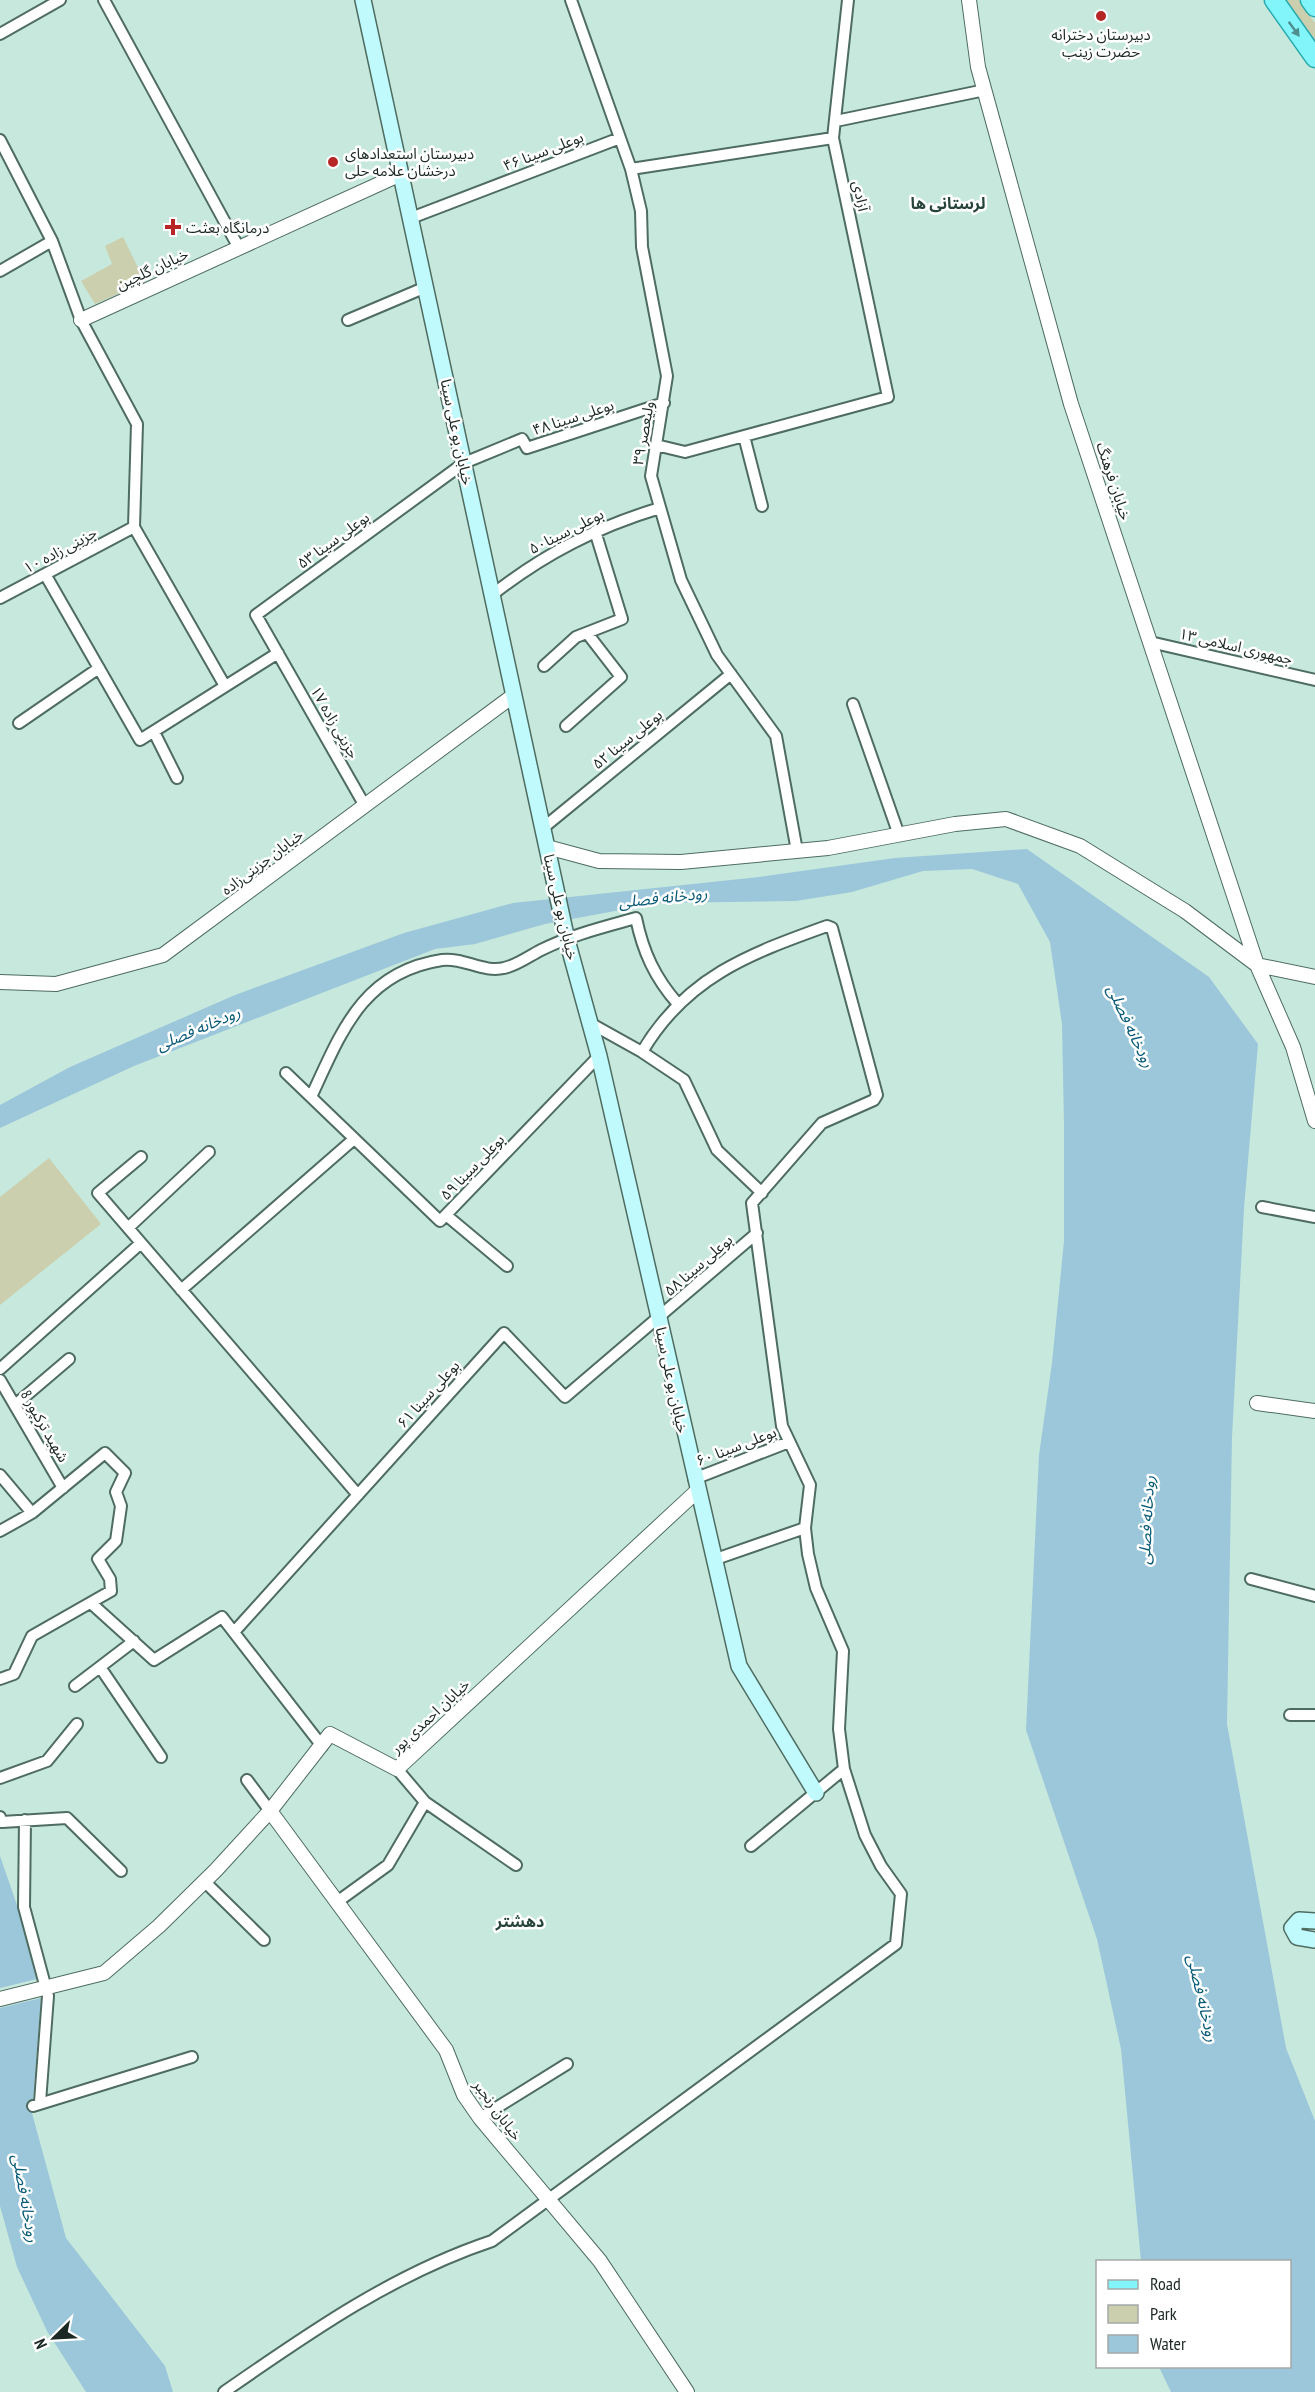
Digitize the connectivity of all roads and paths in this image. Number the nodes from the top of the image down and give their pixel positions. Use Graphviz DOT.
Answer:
graph roads {
  1 [pos="60,0"];
  2 [pos="104,0"];
  3 [pos="363,0"];
  4 [pos="571,0"];
  5 [pos="848,0"];
  6 [pos="969,0"];
  7 [pos="1274,0"];
  8 [pos="1310,0"];
  9 [pos="1315,7"];
  10 [pos="0,34"];
  11 [pos="1315,58"];
  12 [pos="985,90"];
  13 [pos="837,121"];
  14 [pos="620,138"];
  15 [pos="833,138"];
  16 [pos="0,140"];
  17 [pos="631,169"];
  18 [pos="401,174"];
  19 [pos="411,218"];
  20 [pos="52,241"];
  21 [pos="239,248"];
  22 [pos="0,272"];
  23 [pos="426,287"];
  24 [pos="81,320"];
  25 [pos="348,320"];
  26 [pos="664,403"];
  27 [pos="744,436"];
  28 [pos="656,445"];
  29 [pos="464,464"];
  30 [pos="762,506"];
  31 [pos="660,508"];
  32 [pos="134,528"];
  33 [pos="595,531"];
  34 [pos="45,574"];
  35 [pos="492,595"];
  36 [pos="0,598"];
  37 [pos="587,633"];
  38 [pos="1150,642"];
  39 [pos="278,653"];
  40 [pos="544,666"];
  41 [pos="99,668"];
  42 [pos="731,674"];
  43 [pos="1315,680"];
  44 [pos="225,686"];
  45 [pos="514,695"];
  46 [pos="853,704"];
  47 [pos="19,723"];
  48 [pos="566,726"];
  49 [pos="154,732"];
  50 [pos="177,778"];
  51 [pos="365,806"];
  52 [pos="543,828"];
  53 [pos="899,835"];
  54 [pos="547,847"];
  55 [pos="796,851"];
  56 [pos="567,940"];
  57 [pos="1257,965"];
  58 [pos="1315,977"];
  59 [pos="0,982"];
  60 [pos="678,1004"];
  61 [pos="590,1023"];
  62 [pos="642,1052"];
  63 [pos="599,1056"];
  64 [pos="286,1073"];
  65 [pos="311,1097"];
  66 [pos="1315,1121"];
  67 [pos="354,1139"];
  68 [pos="209,1152"];
  69 [pos="141,1157"];
  70 [pos="762,1193"];
  71 [pos="1262,1207"];
  72 [pos="446,1215"];
  73 [pos="1315,1217"];
  74 [pos="128,1228"];
  75 [pos="756,1233"];
  76 [pos="141,1243"];
  77 [pos="507,1266"];
  78 [pos="181,1290"];
  79 [pos="659,1319"];
  80 [pos="69,1359"];
  81 [pos="0,1369"];
  82 [pos="0,1380"];
  83 [pos="1257,1403"];
  84 [pos="15,1405"];
  85 [pos="1315,1411"];
  86 [pos="789,1442"];
  87 [pos="0,1475"];
  88 [pos="696,1485"];
  89 [pos="63,1488"];
  90 [pos="358,1495"];
  91 [pos="32,1513"];
  92 [pos="805,1528"];
  93 [pos="0,1531"];
  94 [pos="714,1560"];
  95 [pos="1251,1578"];
  96 [pos="1315,1596"];
  97 [pos="92,1604"];
  98 [pos="234,1632"];
  99 [pos="134,1641"];
  100 [pos="100,1667"];
  101 [pos="0,1678"];
  102 [pos="75,1686"];
  103 [pos="1290,1715"];
  104 [pos="1315,1715"];
  105 [pos="77,1724"];
  106 [pos="322,1746"];
  107 [pos="161,1756"];
  108 [pos="398,1769"];
  109 [pos="843,1769"];
  110 [pos="0,1778"];
  111 [pos="247,1780"];
  112 [pos="816,1793"];
  113 [pos="425,1802"];
  114 [pos="270,1811"];
  115 [pos="0,1817"];
  116 [pos="25,1820"];
  117 [pos="751,1846"];
  118 [pos="516,1865"];
  119 [pos="121,1871"];
  120 [pos="205,1882"];
  121 [pos="337,1902"];
  122 [pos="1309,1920"];
  123 [pos="1308,1939"];
  124 [pos="264,1940"];
  125 [pos="44,1988"];
  126 [pos="0,1999"];
  127 [pos="192,2057"];
  128 [pos="567,2064"];
  129 [pos="480,2118"];
  130 [pos="547,2200"];
  131 [pos="224,2392"];
  132 [pos="687,2392"];
  1 -- 10 [label="street"];
  2 -- 21 [label="street"];
  3 -- 18 [label="main road, خیابان بو علی سینا"];
  4 -- 14 [label="street, ولیعصر ۳۹"];
  5 -- 13 [label="street, آزادی"];
  6 -- 12 [label="street, خیابان فرهنگ"];
  7 -- 11 [label="main road, one-way"];
  8 -- 9 [label="main road"];
  12 -- 13 [label="street"];
  12 -- 38 [label="street, خیابان فرهنگ"];
  13 -- 15 [label="street, آزادی"];
  14 -- 17 [label="street, ولیعصر ۳۹"];
  14 -- 19 [label="street, بوعلی سینا ۴۶"];
  15 -- 17 [label="street"];
  15 -- 27 [label="street, آزادی"];
  16 -- 20 [label="street"];
  17 -- 26 [label="street, ولیعصر ۳۹"];
  18 -- 19 [label="main road, خیابان بو علی سینا"];
  18 -- 21 [label="street, خیابان گلچین"];
  19 -- 23 [label="main road, خیابان بو علی سینا"];
  20 -- 22 [label="street"];
  20 -- 24 [label="street"];
  21 -- 24 [label="street, خیابان گلچین"];
  23 -- 25 [label="street"];
  23 -- 29 [label="main road, خیابان بو علی سینا"];
  24 -- 32 [label="street"];
  26 -- 28 [label="street, ولیعصر ۳۹"];
  26 -- 29 [label="street, بوعلی سینا ۴۸"];
  27 -- 28 [label="street"];
  27 -- 30 [label="street"];
  28 -- 31 [label="street, ولیعصر ۳۹"];
  29 -- 35 [label="main road, خیابان بو علی سینا"];
  29 -- 39 [label="street, بوعلی سینا ۵۳"];
  31 -- 33 [label="street, بوعلی سینا۵۰"];
  31 -- 42 [label="street, ولیعصر ۳۹"];
  32 -- 34 [label="street, جزینی زاده ۱۰"];
  32 -- 44 [label="street"];
  33 -- 35 [label="street, بوعلی سینا۵۰"];
  33 -- 37 [label="street"];
  34 -- 36 [label="street, جزینی زاده ۱۰"];
  34 -- 41 [label="street"];
  35 -- 45 [label="main road, خیابان بو علی سینا"];
  37 -- 40 [label="street"];
  37 -- 48 [label="street"];
  38 -- 43 [label="street, جمهوری اسلامی ۱۳"];
  38 -- 57 [label="street, خیابان فرهنگ"];
  39 -- 44 [label="street"];
  39 -- 51 [label="street, جزینی زاده ۱۷"];
  41 -- 47 [label="street"];
  41 -- 49 [label="street"];
  42 -- 52 [label="street, بوعلی سینا ۵۲"];
  42 -- 55 [label="street, ولیعصر ۳۹"];
  44 -- 49 [label="street"];
  45 -- 51 [label="street, خیابان جزینی‌زاده"];
  45 -- 52 [label="main road, خیابان بو علی سینا"];
  46 -- 53 [label="street"];
  49 -- 50 [label="street"];
  51 -- 59 [label="street, خیابان جزینی‌زاده"];
  52 -- 54 [label="main road, خیابان بو علی سینا"];
  53 -- 55 [label="street"];
  53 -- 57 [label="street"];
  54 -- 55 [label="street"];
  54 -- 56 [label="main road, خیابان بو علی سینا"];
  56 -- 60 [label="street"];
  56 -- 61 [label="main road, خیابان بو علی سینا"];
  56 -- 65 [label="street"];
  57 -- 58 [label="street"];
  57 -- 66 [label="street, خیابان فرهنگ"];
  60 -- 62 [label="street"];
  60 -- 70 [label="street"];
  61 -- 62 [label="street"];
  61 -- 63 [label="main road, خیابان بو علی سینا"];
  62 -- 70 [label="street"];
  63 -- 72 [label="street, بوعلی سینا ۵۹"];
  63 -- 79 [label="main road, خیابان بو علی سینا"];
  64 -- 65 [label="street, بوعلی سینا ۵۹"];
  65 -- 67 [label="street, بوعلی سینا ۵۹"];
  67 -- 72 [label="street, بوعلی سینا ۵۹"];
  67 -- 78 [label="street"];
  68 -- 74 [label="street"];
  69 -- 74 [label="street"];
  70 -- 75 [label="street"];
  71 -- 73 [label="street"];
  72 -- 77 [label="street"];
  74 -- 76 [label="street"];
  75 -- 79 [label="street, بوعلی سینا ۵۸"];
  75 -- 86 [label="street"];
  76 -- 78 [label="street"];
  76 -- 81 [label="street"];
  78 -- 90 [label="street"];
  79 -- 88 [label="main road, خیابان بو علی سینا"];
  79 -- 90 [label="street, بوعلی سینا ۶۱"];
  80 -- 84 [label="street"];
  82 -- 84 [label="street, شهید ترکپور 8"];
  83 -- 85 [label="street"];
  84 -- 89 [label="street, شهید ترکپور 8"];
  86 -- 88 [label="street, بوعلی سینا ۶۰"];
  86 -- 92 [label="street"];
  87 -- 91 [label="street"];
  88 -- 94 [label="main road, خیابان بو علی سینا"];
  88 -- 108 [label="street, خیابان احمدی پور"];
  89 -- 91 [label="street"];
  89 -- 97 [label="street"];
  90 -- 98 [label="street, بوعلی سینا ۶۱"];
  91 -- 93 [label="street"];
  92 -- 94 [label="street"];
  92 -- 109 [label="street"];
  94 -- 112 [label="main road, خیابان بو علی سینا"];
  95 -- 96 [label="street"];
  97 -- 99 [label="street"];
  97 -- 101 [label="street"];
  98 -- 99 [label="street"];
  98 -- 106 [label="street"];
  99 -- 100 [label="street"];
  100 -- 102 [label="street"];
  100 -- 107 [label="street"];
  103 -- 104 [label="street"];
  105 -- 110 [label="street"];
  106 -- 108 [label="street, خیابان احمدی پور"];
  106 -- 114 [label="street"];
  108 -- 113 [label="street"];
  109 -- 112 [label="street"];
  109 -- 130 [label="street"];
  111 -- 114 [label="street"];
  112 -- 117 [label="street"];
  113 -- 118 [label="street"];
  113 -- 121 [label="street"];
  114 -- 120 [label="street"];
  114 -- 121 [label="street, خیابان رنجبر"];
  115 -- 116 [label="street"];
  116 -- 119 [label="street"];
  116 -- 125 [label="street"];
  120 -- 124 [label="street"];
  120 -- 125 [label="street"];
  121 -- 129 [label="street, خیابان رنجبر"];
  122 -- 123 [label="main road"];
  125 -- 126 [label="street"];
  125 -- 127 [label="street"];
  128 -- 129 [label="street"];
  129 -- 130 [label="street, خیابان رنجبر"];
  130 -- 131 [label="street"];
  130 -- 132 [label="street, خیابان رنجبر"];
}
